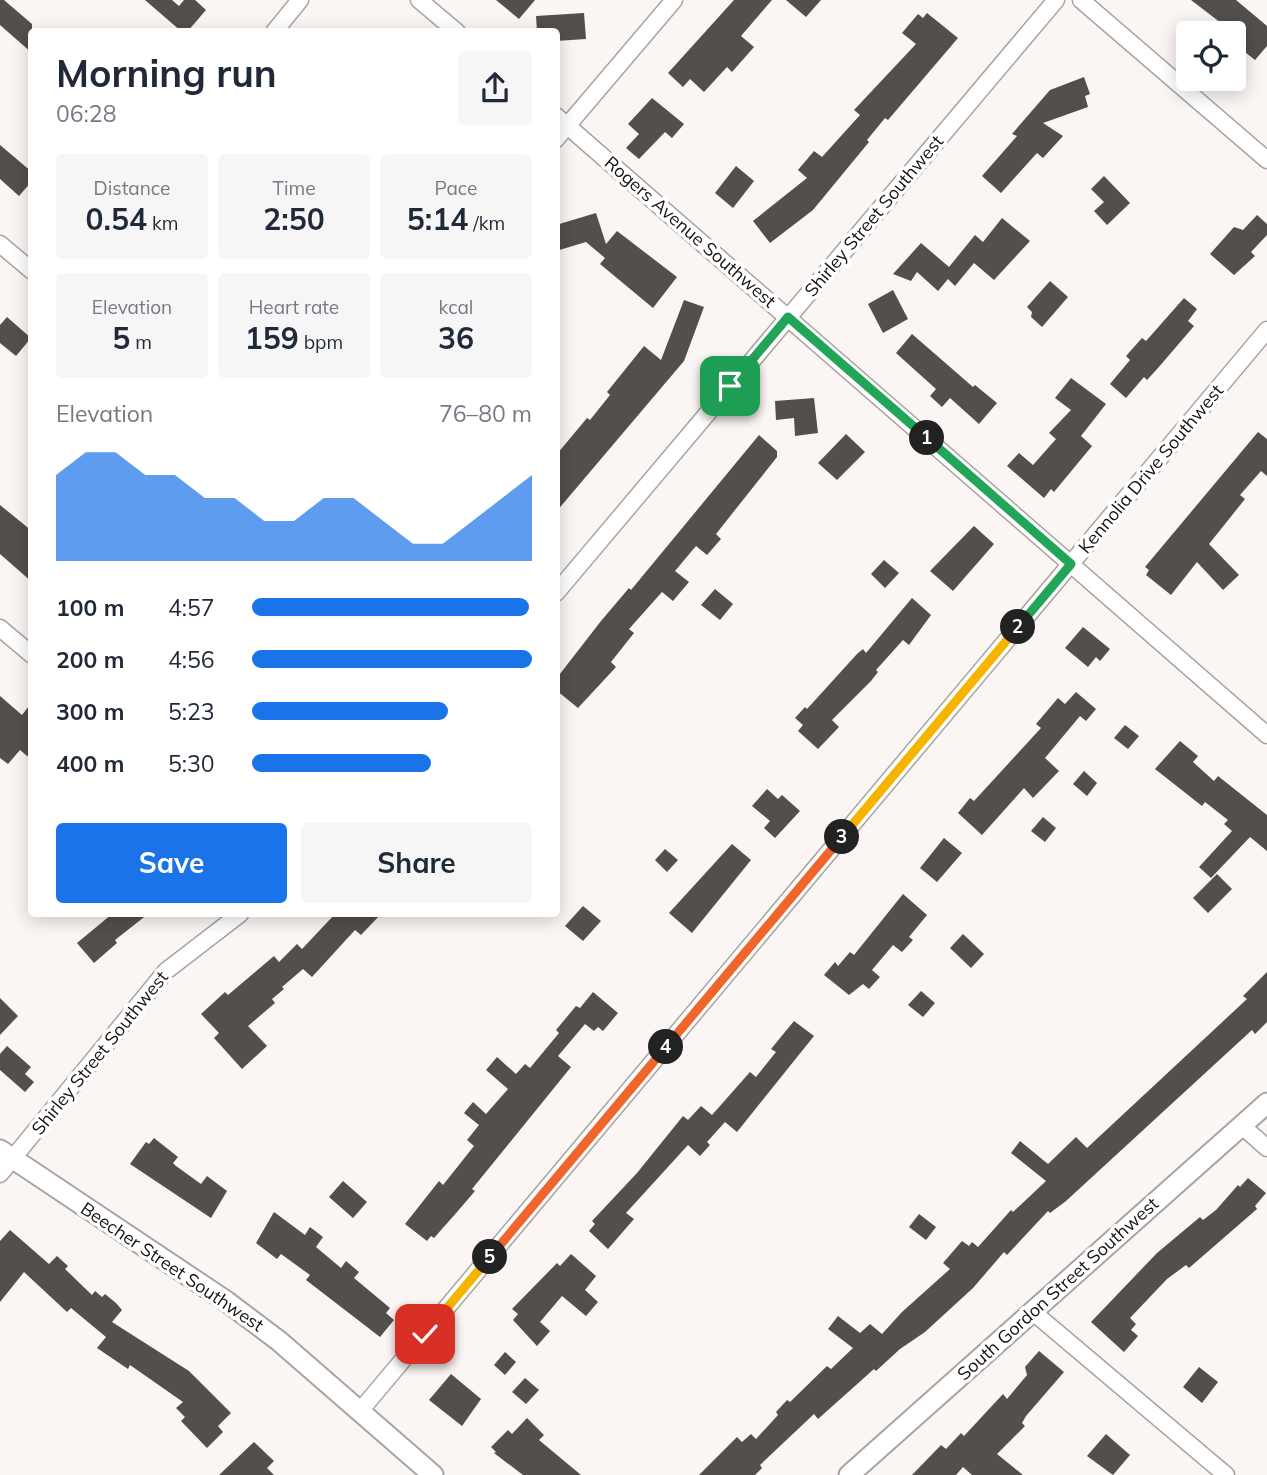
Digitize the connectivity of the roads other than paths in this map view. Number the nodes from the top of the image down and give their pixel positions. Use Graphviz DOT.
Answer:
graph roads {
  1 [pos="300,0"];
  2 [pos="419,0"];
  3 [pos="674,0"];
  4 [pos="1056,0"];
  5 [pos="1081,0"];
  6 [pos="277,28"];
  7 [pos="452,28"];
  8 [pos="562,121"];
  9 [pos="1267,160"];
  10 [pos="0,244"];
  11 [pos="28,268"];
  12 [pos="788,317"];
  13 [pos="1267,330"];
  14 [pos="1071,564"];
  15 [pos="560,588"];
  16 [pos="0,628"];
  17 [pos="28,652"];
  18 [pos="1267,735"];
  19 [pos="236,917"];
  20 [pos="1267,1103"];
  21 [pos="1242,1126"];
  22 [pos="1267,1148"];
  23 [pos="4,1161"];
  24 [pos="1033,1312"];
  25 [pos="360,1411"];
  26 [pos="433,1475"];
  27 [pos="849,1475"];
  28 [pos="1226,1475"];
  1 -- 6 [label="street"];
  2 -- 7 [label="street"];
  3 -- 8 [label="street"];
  4 -- 12 [label="street, Shirley Street Southwest"];
  5 -- 9 [label="street"];
  8 -- 12 [label="street, Rogers Avenue Southwest"];
  10 -- 11 [label="street"];
  12 -- 14 [label="street, Rogers Avenue Southwest"];
  12 -- 15 [label="street, Shirley Street Southwest"];
  13 -- 14 [label="street, Kennolia Drive Southwest"];
  14 -- 18 [label="street, Rogers Avenue Southwest"];
  14 -- 25 [label="street, Kennolia Drive Southwest"];
  16 -- 17 [label="street"];
  19 -- 23 [label="street, Shirley Street Southwest"];
  20 -- 21 [label="street, South Gordon Street Southwest"];
  21 -- 22 [label="street"];
  21 -- 24 [label="street, South Gordon Street Southwest"];
  23 -- 25 [label="street, Beecher Street Southwest"];
  24 -- 27 [label="street, South Gordon Street Southwest"];
  24 -- 28 [label="street"];
  25 -- 26 [label="street, Beecher Street Southwest"];
}
